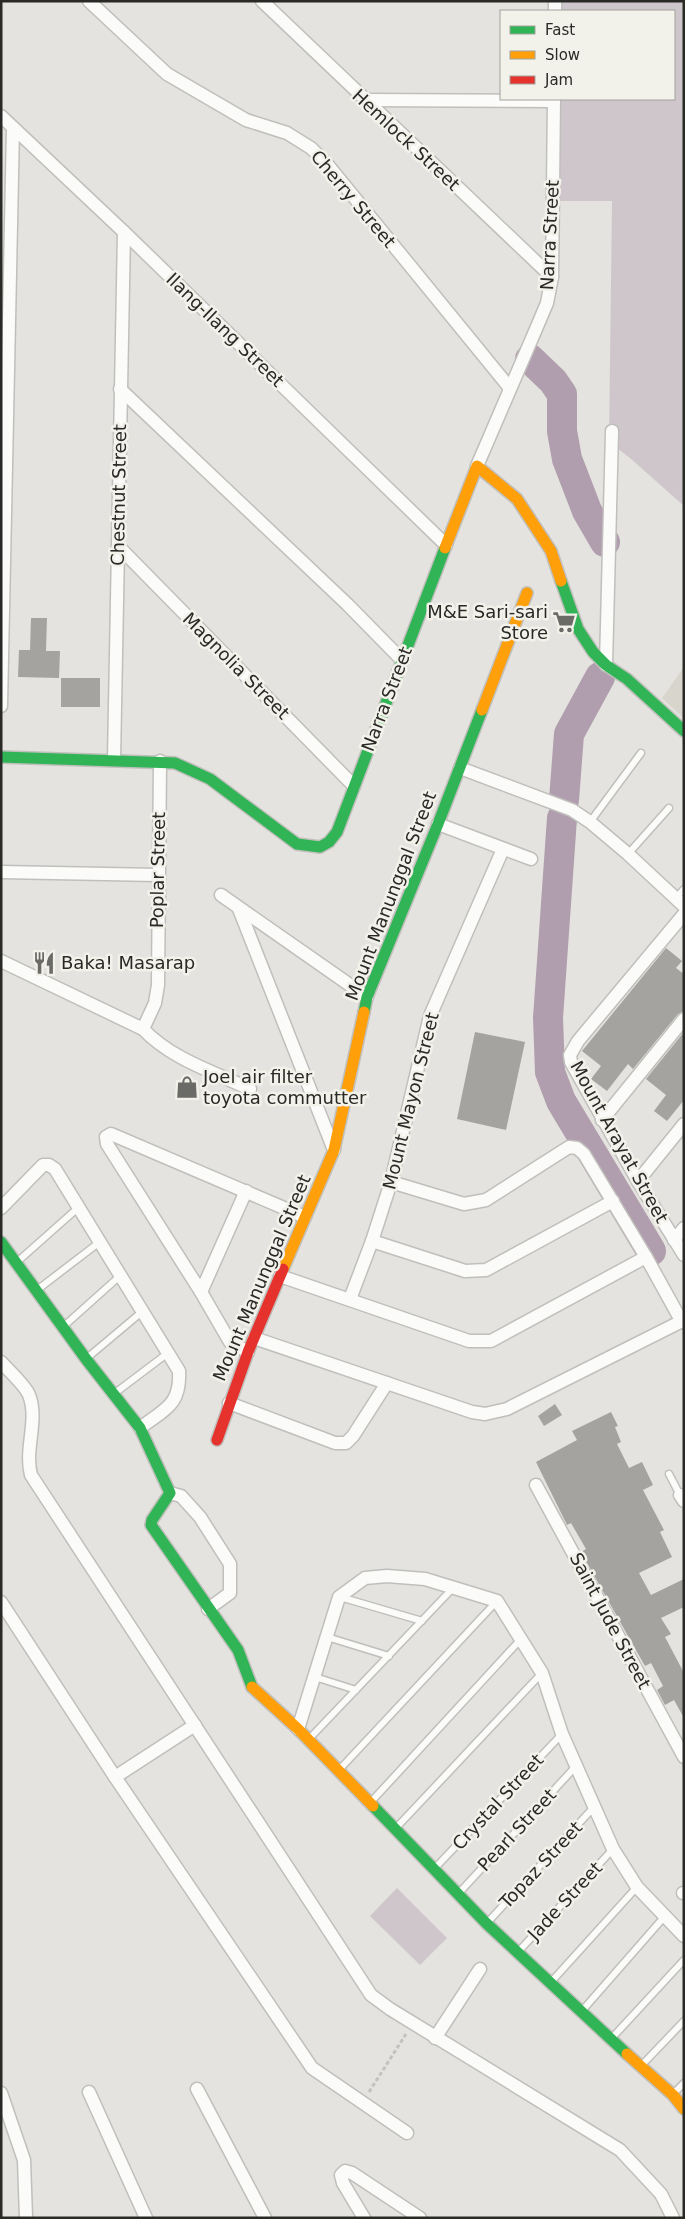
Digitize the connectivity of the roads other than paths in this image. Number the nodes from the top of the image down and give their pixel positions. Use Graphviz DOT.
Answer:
graph roads {
  1 [pos="89,1"];
  2 [pos="262,1"];
  3 [pos="364,100"];
  4 [pos="554,100"];
  5 [pos="1,116"];
  6 [pos="13,128"];
  7 [pos="124,232"];
  8 [pos="552,277"];
  9 [pos="509,387"];
  10 [pos="120,389"];
  11 [pos="612,431"];
  12 [pos="476,466"];
  13 [pos="3,482"];
  14 [pos="446,545"];
  15 [pos="118,546"];
  16 [pos="528,593"];
  17 [pos="402,660"];
  18 [pos="606,665"];
  19 [pos="1,706"];
  20 [pos="684,730"];
  21 [pos="642,753"];
  22 [pos="1,757"];
  23 [pos="114,759"];
  24 [pos="160,761"];
  25 [pos="460,768"];
  26 [pos="354,786"];
  27 [pos="669,808"];
  28 [pos="590,822"];
  29 [pos="438,824"];
  30 [pos="503,849"];
  31 [pos="628,854"];
  32 [pos="531,859"];
  33 [pos="1,872"];
  34 [pos="158,875"];
  35 [pos="221,895"];
  36 [pos="681,898"];
  37 [pos="239,908"];
  38 [pos="684,914"];
  39 [pos="1,961"];
  40 [pos="367,997"];
  41 [pos="684,1019"];
  42 [pos="143,1029"];
  43 [pos="250,1089"];
  44 [pos="602,1120"];
  45 [pos="684,1124"];
  46 [pos="334,1150"];
  47 [pos="638,1181"];
  48 [pos="391,1182"];
  49 [pos="246,1191"];
  50 [pos="613,1201"];
  51 [pos="80,1207"];
  52 [pos="1,1208"];
  53 [pos="305,1217"];
  54 [pos="684,1228"];
  55 [pos="674,1240"];
  56 [pos="101,1241"];
  57 [pos="372,1241"];
  58 [pos="1,1242"];
  59 [pos="684,1255"];
  60 [pos="646,1257"];
  61 [pos="16,1262"];
  62 [pos="121,1275"];
  63 [pos="280,1276"];
  64 [pos="36,1290"];
  65 [pos="201,1292"];
  66 [pos="350,1299"];
  67 [pos="143,1311"];
  68 [pos="683,1321"];
  69 [pos="63,1327"];
  70 [pos="254,1338"];
  71 [pos="248,1352"];
  72 [pos="168,1353"];
  73 [pos="86,1359"];
  74 [pos="1,1362"];
  75 [pos="387,1383"];
  76 [pos="114,1394"];
  77 [pos="229,1403"];
  78 [pos="140,1428"];
  79 [pos="217,1440"];
  80 [pos="669,1474"];
  81 [pos="536,1485"];
  82 [pos="170,1494"];
  83 [pos="682,1498"];
  84 [pos="453,1588"];
  85 [pos="339,1597"];
  86 [pos="497,1601"];
  87 [pos="1,1602"];
  88 [pos="208,1608"];
  89 [pos="422,1621"];
  90 [pos="328,1637"];
  91 [pos="522,1638"];
  92 [pos="389,1656"];
  93 [pos="542,1673"];
  94 [pos="315,1677"];
  95 [pos="356,1690"];
  96 [pos="195,1726"];
  97 [pos="298,1729"];
  98 [pos="562,1734"];
  99 [pos="308,1739"];
  100 [pos="684,1757"];
  101 [pos="577,1765"];
  102 [pos="338,1771"];
  103 [pos="115,1777"];
  104 [pos="370,1804"];
  105 [pos="595,1806"];
  106 [pos="395,1829"];
  107 [pos="613,1848"];
  108 [pos="434,1870"];
  109 [pos="637,1887"];
  110 [pos="458,1894"];
  111 [pos="665,1916"];
  112 [pos="486,1923"];
  113 [pos="684,1936"];
  114 [pos="517,1953"];
  115 [pos="684,1960"];
  116 [pos="480,1969"];
  117 [pos="549,1984"];
  118 [pos="580,2013"];
  119 [pos="684,2021"];
  120 [pos="435,2038"];
  121 [pos="610,2040"];
  122 [pos="640,2066"];
  123 [pos="684,2083"];
  124 [pos="197,2089"];
  125 [pos="89,2092"];
  126 [pos="1,2093"];
  127 [pos="673,2095"];
  128 [pos="684,2109"];
  129 [pos="407,2133"];
  130 [pos="26,2218"];
  131 [pos="146,2218"];
  132 [pos="265,2218"];
  133 [pos="364,2218"];
  134 [pos="420,2218"];
  135 [pos="673,2218"];
  1 -- 9 [label="street, Cherry Street"];
  2 -- 3 [label="street, Hemlock Street"];
  3 -- 4 [label="street"];
  3 -- 8 [label="street, Hemlock Street"];
  4 -- 8 [label="street, Narra Street"];
  5 -- 6 [label="street, Ilang-Ilang Street"];
  6 -- 7 [label="street, Ilang-Ilang Street"];
  6 -- 13 [label="street"];
  7 -- 10 [label="street, Chestnut Street"];
  7 -- 14 [label="street, Ilang-Ilang Street"];
  8 -- 9 [label="street, Narra Street"];
  9 -- 12 [label="street, Narra Street"];
  10 -- 15 [label="street, Chestnut Street"];
  10 -- 17 [label="street"];
  11 -- 18 [label="street"];
  12 -- 14 [label="street, Narra Street"];
  12 -- 18 [label="street"];
  13 -- 19 [label="street"];
  14 -- 17 [label="street, Narra Street"];
  15 -- 23 [label="street, Chestnut Street"];
  15 -- 26 [label="street, Magnolia Street"];
  16 -- 25 [label="street, Mount Manunggal Street"];
  17 -- 26 [label="street, Narra Street"];
  18 -- 20 [label="street"];
  21 -- 28 [label="lane"];
  22 -- 23 [label="street, Narra Street"];
  23 -- 24 [label="street, Narra Street"];
  24 -- 26 [label="street, Narra Street"];
  24 -- 34 [label="street, Poplar Street"];
  25 -- 28 [label="street"];
  25 -- 29 [label="street, Mount Manunggal Street"];
  27 -- 31 [label="lane"];
  28 -- 31 [label="street"];
  29 -- 30 [label="street"];
  29 -- 40 [label="street, Mount Manunggal Street"];
  30 -- 32 [label="street"];
  30 -- 48 [label="street, Mount Mayon Street"];
  31 -- 36 [label="street"];
  33 -- 34 [label="street"];
  34 -- 42 [label="street, Poplar Street"];
  35 -- 37 [label="street"];
  37 -- 40 [label="street"];
  37 -- 46 [label="street"];
  38 -- 44 [label="street, Mount Arayat Street"];
  39 -- 42 [label="street"];
  40 -- 46 [label="street, Mount Manunggal Street"];
  41 -- 44 [label="street"];
  42 -- 43 [label="street"];
  44 -- 47 [label="street, Mount Arayat Street"];
  45 -- 47 [label="street"];
  46 -- 53 [label="street, Mount Manunggal Street"];
  47 -- 55 [label="street, Mount Arayat Street"];
  48 -- 50 [label="street"];
  48 -- 57 [label="street, Mount Mayon Street"];
  49 -- 53 [label="street"];
  49 -- 65 [label="street"];
  49 -- 65 [label="street"];
  50 -- 57 [label="street"];
  50 -- 60 [label="street"];
  51 -- 52 [label="street"];
  51 -- 56 [label="street"];
  51 -- 61 [label="lane"];
  53 -- 63 [label="street, Mount Manunggal Street"];
  54 -- 55 [label="street"];
  55 -- 59 [label="street, Mount Arayat Street"];
  56 -- 62 [label="street"];
  56 -- 64 [label="lane"];
  57 -- 66 [label="street, Mount Mayon Street"];
  58 -- 61 [label="street"];
  60 -- 66 [label="street"];
  60 -- 68 [label="street"];
  61 -- 64 [label="street"];
  62 -- 67 [label="street"];
  62 -- 69 [label="lane"];
  63 -- 66 [label="street"];
  63 -- 70 [label="street, Mount Manunggal Street"];
  64 -- 69 [label="street"];
  65 -- 71 [label="street"];
  67 -- 72 [label="street"];
  67 -- 73 [label="lane"];
  68 -- 75 [label="street"];
  69 -- 73 [label="street"];
  70 -- 71 [label="street, Mount Manunggal Street"];
  70 -- 75 [label="street"];
  71 -- 77 [label="street, Mount Manunggal Street"];
  72 -- 76 [label="lane"];
  72 -- 78 [label="street"];
  73 -- 76 [label="street"];
  74 -- 96 [label="street"];
  75 -- 77 [label="street"];
  76 -- 78 [label="street"];
  77 -- 79 [label="street, Mount Manunggal Street"];
  78 -- 82 [label="street"];
  80 -- 83 [label="lane"];
  81 -- 100 [label="street, Saint Jude Street"];
  82 -- 88 [label="street"];
  82 -- 88 [label="street"];
  84 -- 85 [label="street"];
  84 -- 86 [label="street"];
  84 -- 89 [label="lane"];
  85 -- 89 [label="lane"];
  85 -- 90 [label="street"];
  86 -- 91 [label="street"];
  86 -- 102 [label="lane"];
  87 -- 103 [label="street"];
  88 -- 97 [label="street"];
  89 -- 92 [label="lane"];
  90 -- 92 [label="lane"];
  90 -- 94 [label="street"];
  91 -- 93 [label="street"];
  91 -- 104 [label="lane"];
  92 -- 95 [label="lane"];
  93 -- 98 [label="street"];
  93 -- 106 [label="lane"];
  94 -- 95 [label="lane"];
  94 -- 97 [label="street"];
  95 -- 99 [label="lane"];
  96 -- 103 [label="street"];
  96 -- 120 [label="street"];
  97 -- 99 [label="street"];
  98 -- 101 [label="street"];
  98 -- 108 [label="lane, Crystal Street"];
  99 -- 102 [label="street"];
  101 -- 105 [label="street"];
  101 -- 110 [label="lane, Pearl Street"];
  102 -- 104 [label="street"];
  103 -- 129 [label="street"];
  104 -- 106 [label="street"];
  105 -- 107 [label="street"];
  105 -- 112 [label="lane, Topaz Street"];
  106 -- 108 [label="street"];
  107 -- 109 [label="street"];
  107 -- 114 [label="lane, Jade Street"];
  108 -- 110 [label="street"];
  109 -- 111 [label="street"];
  109 -- 117 [label="lane"];
  110 -- 112 [label="street"];
  111 -- 113 [label="street"];
  111 -- 118 [label="lane"];
  112 -- 114 [label="street"];
  114 -- 117 [label="street"];
  115 -- 121 [label="lane"];
  116 -- 120 [label="street"];
  117 -- 118 [label="street"];
  118 -- 121 [label="street"];
  119 -- 122 [label="lane"];
  120 -- 135 [label="street"];
  121 -- 122 [label="street"];
  122 -- 127 [label="street"];
  123 -- 127 [label="lane"];
  124 -- 132 [label="street"];
  125 -- 131 [label="street"];
  126 -- 130 [label="street"];
  127 -- 128 [label="street"];
  133 -- 134 [label="street"];
}
